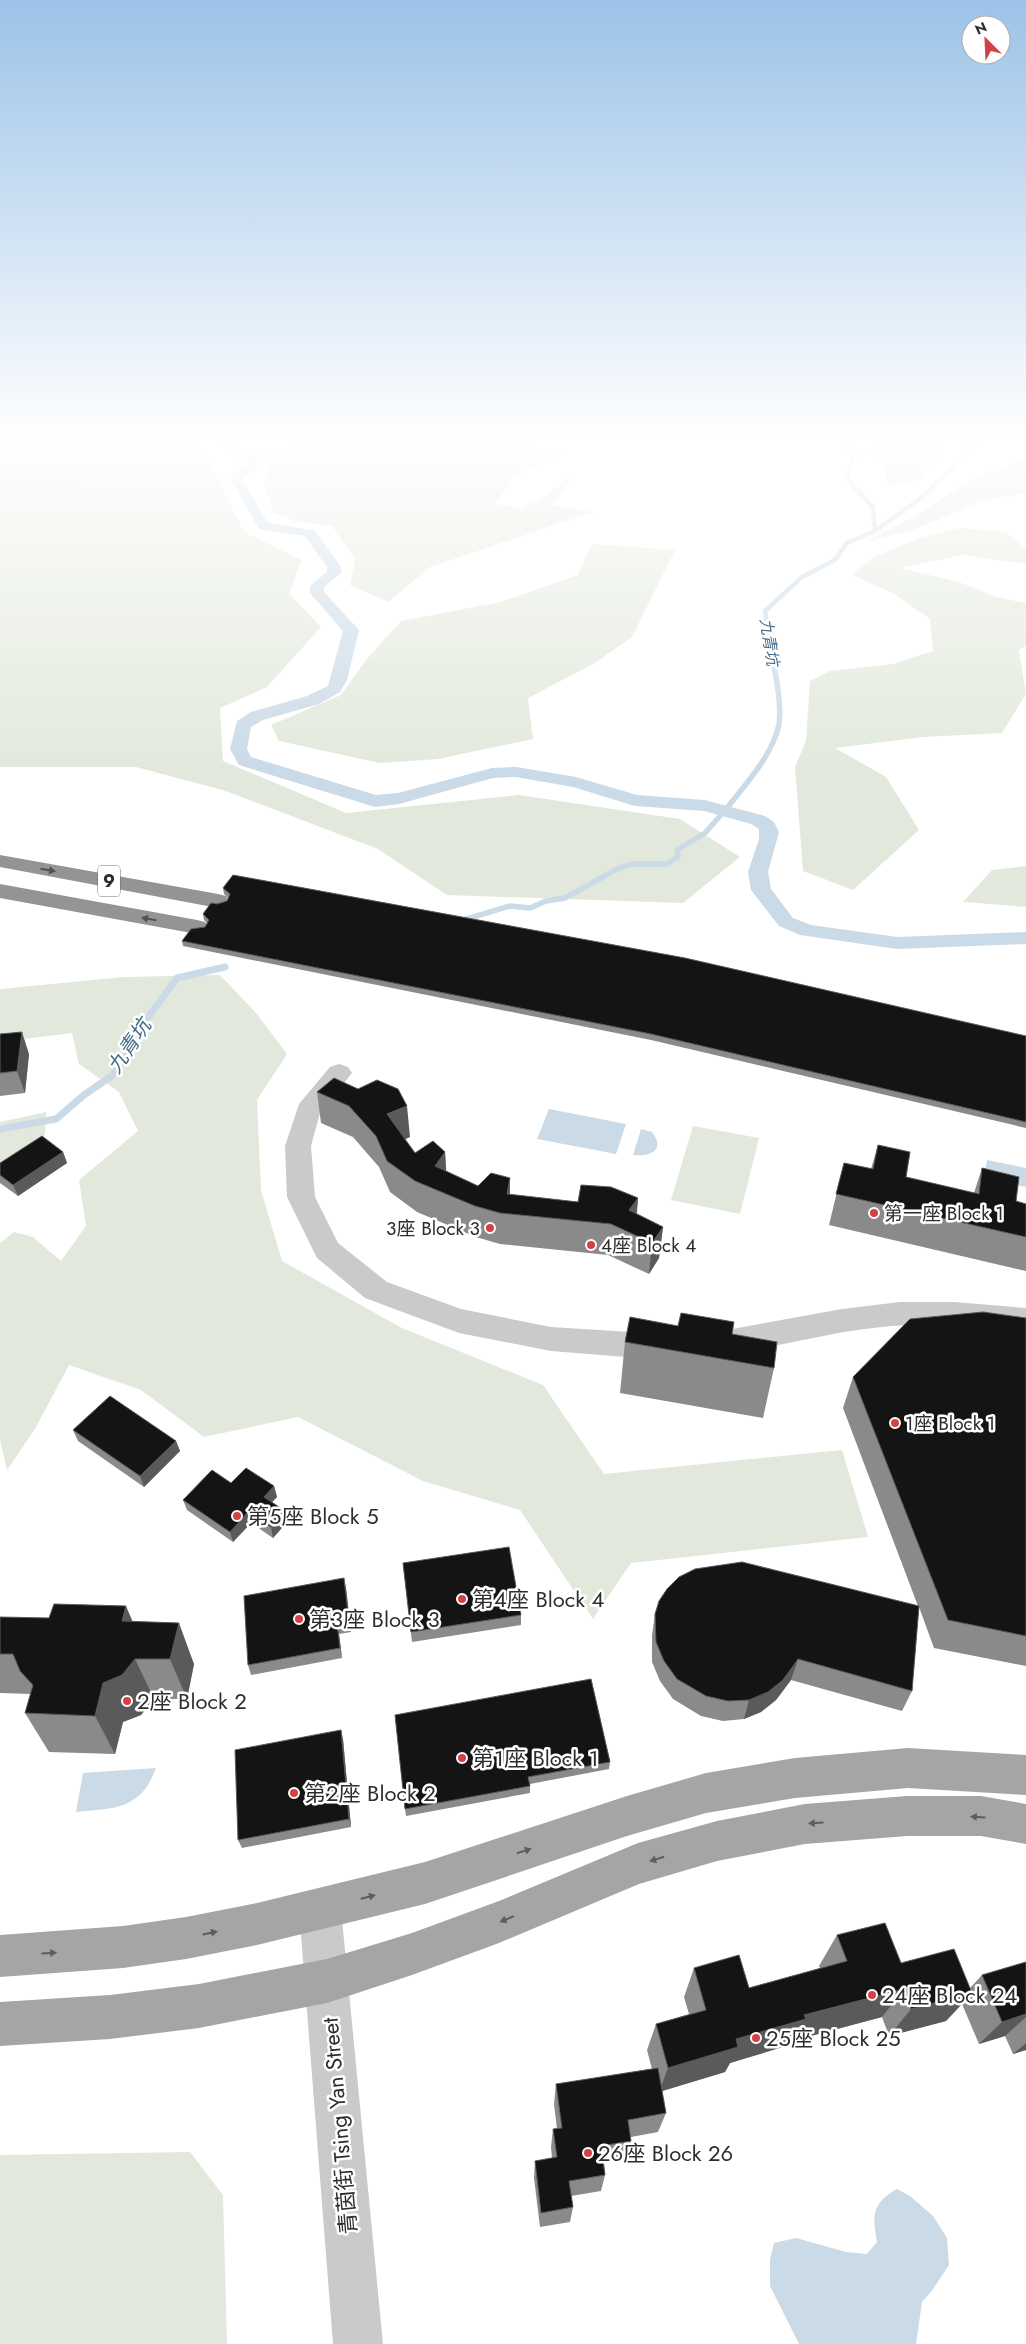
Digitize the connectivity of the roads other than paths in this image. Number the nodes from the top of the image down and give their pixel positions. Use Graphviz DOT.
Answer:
graph roads {
  1 [pos="0,861"];
  2 [pos="0,891"];
  3 [pos="218,901"];
  4 [pos="197,927"];
  5 [pos="339,1073"];
  6 [pos="1026,1320"];
  7 [pos="1026,1775"];
  8 [pos="1026,1824"];
  9 [pos="320,1909"];
  10 [pos="0,1956"];
  11 [pos="327,1981"];
  12 [pos="0,2024"];
  13 [pos="358,2344"];
  1 -- 3 [label="highway, 9, one-way"];
  4 -- 2 [label="highway, 9, one-way"];
  5 -- 6 [label="street"];
  9 -- 7 [label="main road, one-way"];
  8 -- 11 [label="main road, one-way"];
  10 -- 9 [label="main road, one-way"];
  9 -- 11 [label="street, 青茵街 Tsing Yan Street"];
  11 -- 12 [label="main road"];
  11 -- 13 [label="street, 青茵街 Tsing Yan Street"];
}
